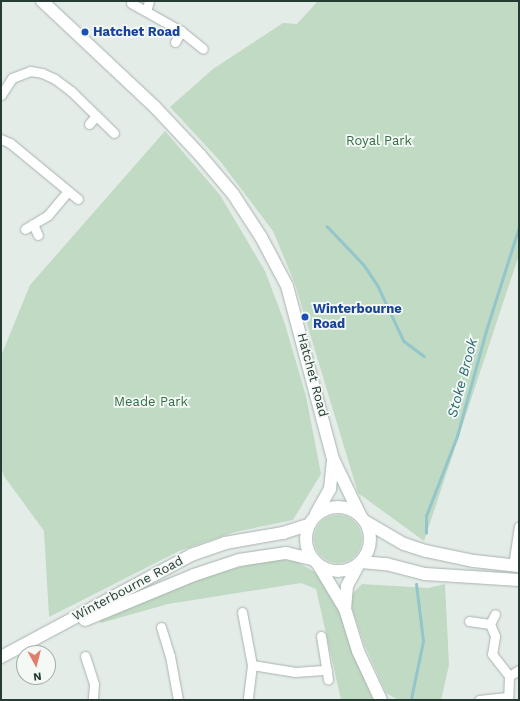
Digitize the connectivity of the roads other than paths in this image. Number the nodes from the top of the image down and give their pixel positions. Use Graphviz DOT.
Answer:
graph roads {
  1 [pos="42,1"];
  2 [pos="149,1"];
  3 [pos="131,3"];
  4 [pos="146,11"];
  5 [pos="181,31"];
  6 [pos="175,42"];
  7 [pos="203,48"];
  8 [pos="1,94"];
  9 [pos="96,116"];
  10 [pos="89,124"];
  11 [pos="114,133"];
  12 [pos="1,139"];
  13 [pos="68,192"];
  14 [pos="78,199"];
  15 [pos="38,235"];
  16 [pos="333,459"];
  17 [pos="363,519"];
  18 [pos="311,521"];
  19 [pos="519,526"];
  20 [pos="315,561"];
  21 [pos="360,564"];
  22 [pos="516,566"];
  23 [pos="514,580"];
  24 [pos="345,609"];
  25 [pos="242,612"];
  26 [pos="495,614"];
  27 [pos="469,621"];
  28 [pos="490,624"];
  29 [pos="161,627"];
  30 [pos="321,636"];
  31 [pos="24,645"];
  32 [pos="25,645"];
  33 [pos="16,649"];
  34 [pos="85,656"];
  35 [pos="1,657"];
  36 [pos="252,665"];
  37 [pos="519,670"];
  38 [pos="509,676"];
  39 [pos="508,698"];
  40 [pos="93,700"];
  41 [pos="178,700"];
  42 [pos="248,700"];
  43 [pos="381,700"];
  44 [pos="479,700"];
  1 -- 16 [label="main road, Hatchet Road"];
  2 -- 4 [label="street"];
  3 -- 4 [label="street"];
  4 -- 5 [label="street"];
  5 -- 6 [label="street"];
  5 -- 7 [label="street"];
  8 -- 9 [label="street"];
  9 -- 10 [label="street"];
  9 -- 11 [label="street"];
  12 -- 13 [label="street"];
  13 -- 14 [label="street"];
  13 -- 15 [label="street"];
  16 -- 17 [label="main road, Hatchet Road"];
  16 -- 18 [label="main road, Hatchet Road"];
  17 -- 18 [label="main road"];
  17 -- 21 [label="main road"];
  17 -- 22 [label="main road"];
  18 -- 20 [label="main road"];
  18 -- 31 [label="main road, Winterbourne Road"];
  19 -- 22 [label="street"];
  20 -- 21 [label="main road"];
  20 -- 24 [label="main road"];
  20 -- 32 [label="main road, Winterbourne Road"];
  21 -- 23 [label="main road"];
  21 -- 24 [label="main road"];
  22 -- 23 [label="main road"];
  24 -- 43 [label="main road"];
  25 -- 36 [label="street"];
  26 -- 28 [label="street"];
  27 -- 28 [label="street"];
  28 -- 38 [label="street"];
  29 -- 41 [label="street"];
  30 -- 36 [label="street"];
  33 -- 35 [label="main road, Winterbourne Road"];
  34 -- 40 [label="street"];
  36 -- 42 [label="street"];
  37 -- 38 [label="street"];
  38 -- 39 [label="street"];
  39 -- 44 [label="street"];
}
